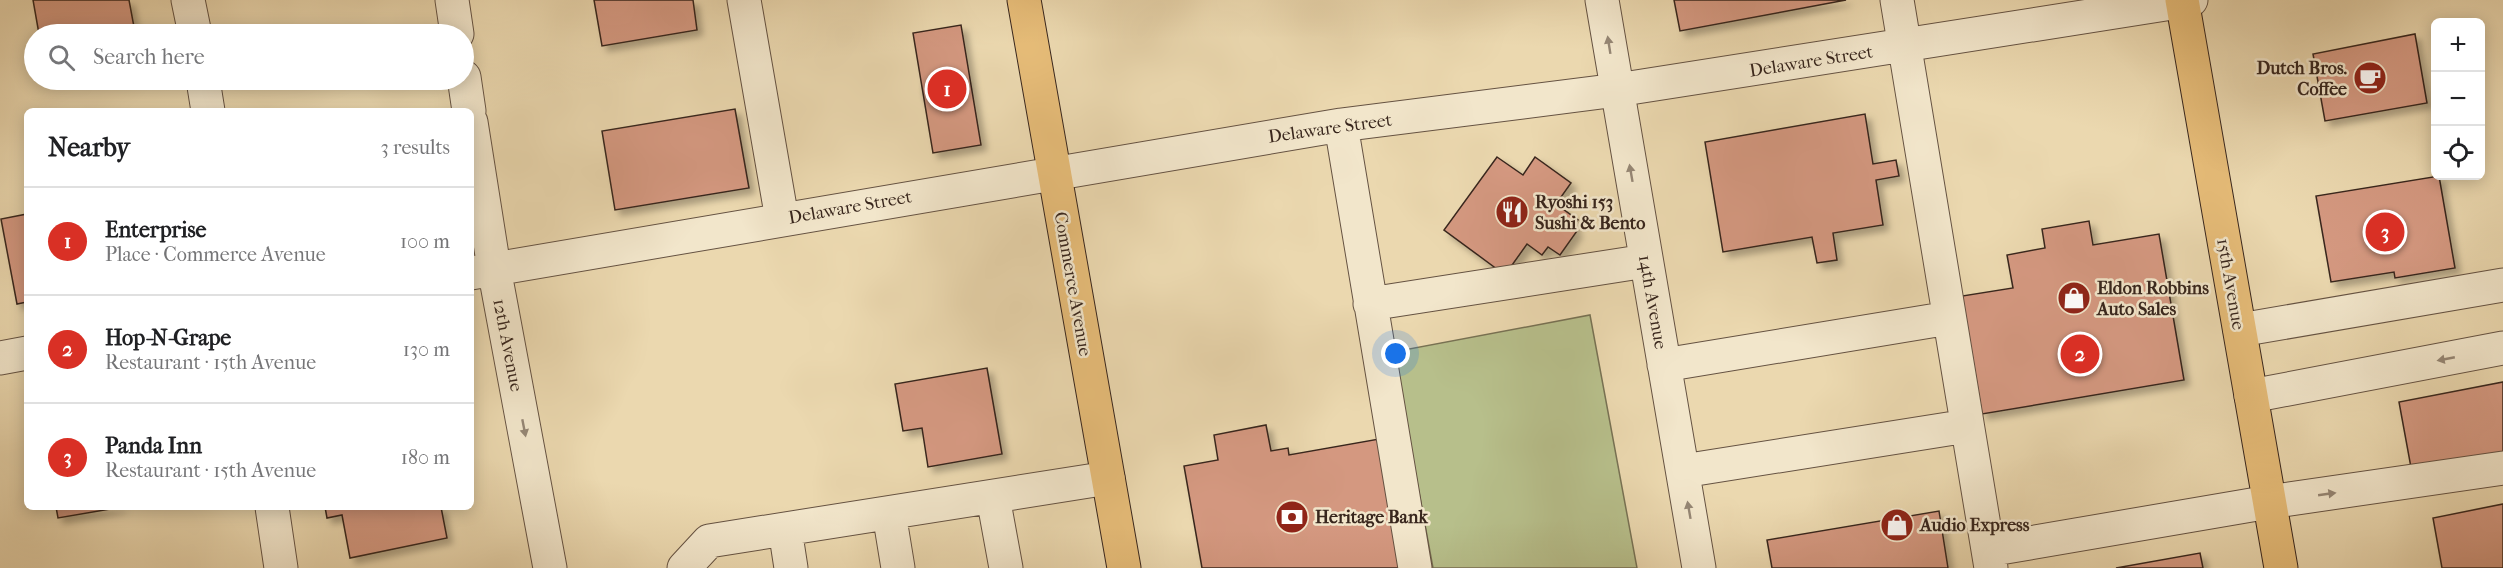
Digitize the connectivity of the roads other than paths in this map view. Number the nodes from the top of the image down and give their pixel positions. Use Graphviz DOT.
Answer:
graph roads {
  1 [pos="188,0"];
  2 [pos="452,0"];
  3 [pos="744,0"];
  4 [pos="1024,0"];
  5 [pos="1602,0"];
  6 [pos="1897,0"];
  7 [pos="2185,0"];
  8 [pos="193,24"];
  9 [pos="456,24"];
  10 [pos="1905,47"];
  11 [pos="204,90"];
  12 [pos="466,90"];
  13 [pos="1617,90"];
  14 [pos="207,108"];
  15 [pos="469,108"];
  16 [pos="1341,125"];
  17 [pos="474,159"];
  18 [pos="1052,172"];
  19 [pos="783,219"];
  20 [pos="1647,261"];
  21 [pos="483,271"];
  22 [pos="2503,285"];
  23 [pos="1370,304"];
  24 [pos="1949,318"];
  25 [pos="2240,330"];
  26 [pos="2503,348"];
  27 [pos="24,354"];
  28 [pos="0,358"];
  29 [pos="1664,365"];
  30 [pos="2251,396"];
  31 [pos="1967,426"];
  32 [pos="2503,468"];
  33 [pos="1683,471"];
  34 [pos="1108,478"];
  35 [pos="993,497"];
  36 [pos="2269,502"];
  37 [pos="272,510"];
  38 [pos="889,513"];
  39 [pos="785,529"];
  40 [pos="1990,559"];
  41 [pos="275,567"];
  42 [pos="550,568"];
  43 [pos="684,568"];
  44 [pos="791,568"];
  45 [pos="898,568"];
  46 [pos="1006,568"];
  47 [pos="1124,568"];
  48 [pos="1415,568"];
  49 [pos="1699,568"];
  50 [pos="2281,568"];
  1 -- 8 [label="street"];
  2 -- 9 [label="street"];
  3 -- 19 [label="street"];
  4 -- 18 [label="main road, Commerce Avenue"];
  13 -- 5 [label="street, 14th Avenue, one-way"];
  6 -- 10 [label="street"];
  7 -- 10 [label="street, Delaware Street"];
  7 -- 25 [label="main road, 15th Avenue"];
  10 -- 13 [label="street, Delaware Street"];
  10 -- 24 [label="street"];
  11 -- 14 [label="street"];
  12 -- 15 [label="street"];
  13 -- 16 [label="street, Delaware Street"];
  20 -- 13 [label="street, 14th Avenue, one-way"];
  16 -- 18 [label="street, Delaware Street"];
  16 -- 23 [label="street"];
  17 -- 21 [label="street, 12th Avenue"];
  18 -- 19 [label="street, Delaware Street"];
  18 -- 34 [label="main road, Commerce Avenue"];
  19 -- 21 [label="street, Delaware Street"];
  20 -- 23 [label="street"];
  20 -- 29 [label="street, 14th Avenue"];
  21 -- 42 [label="street, 12th Avenue, one-way"];
  22 -- 25 [label="street"];
  23 -- 48 [label="street"];
  24 -- 29 [label="street"];
  24 -- 31 [label="street"];
  25 -- 30 [label="main road, 15th Avenue"];
  26 -- 30 [label="street, one-way"];
  27 -- 28 [label="street"];
  29 -- 33 [label="street, 14th Avenue"];
  30 -- 36 [label="main road, 15th Avenue"];
  31 -- 33 [label="street"];
  31 -- 40 [label="street"];
  36 -- 32 [label="street, one-way"];
  49 -- 33 [label="street, 14th Avenue, one-way"];
  34 -- 35 [label="street"];
  34 -- 47 [label="main road, Commerce Avenue"];
  35 -- 38 [label="street"];
  35 -- 46 [label="street"];
  36 -- 40 [label="street"];
  36 -- 50 [label="main road, 15th Avenue"];
  37 -- 41 [label="street"];
  38 -- 39 [label="street"];
  38 -- 45 [label="street"];
  39 -- 43 [label="street"];
  39 -- 44 [label="street"];
}
